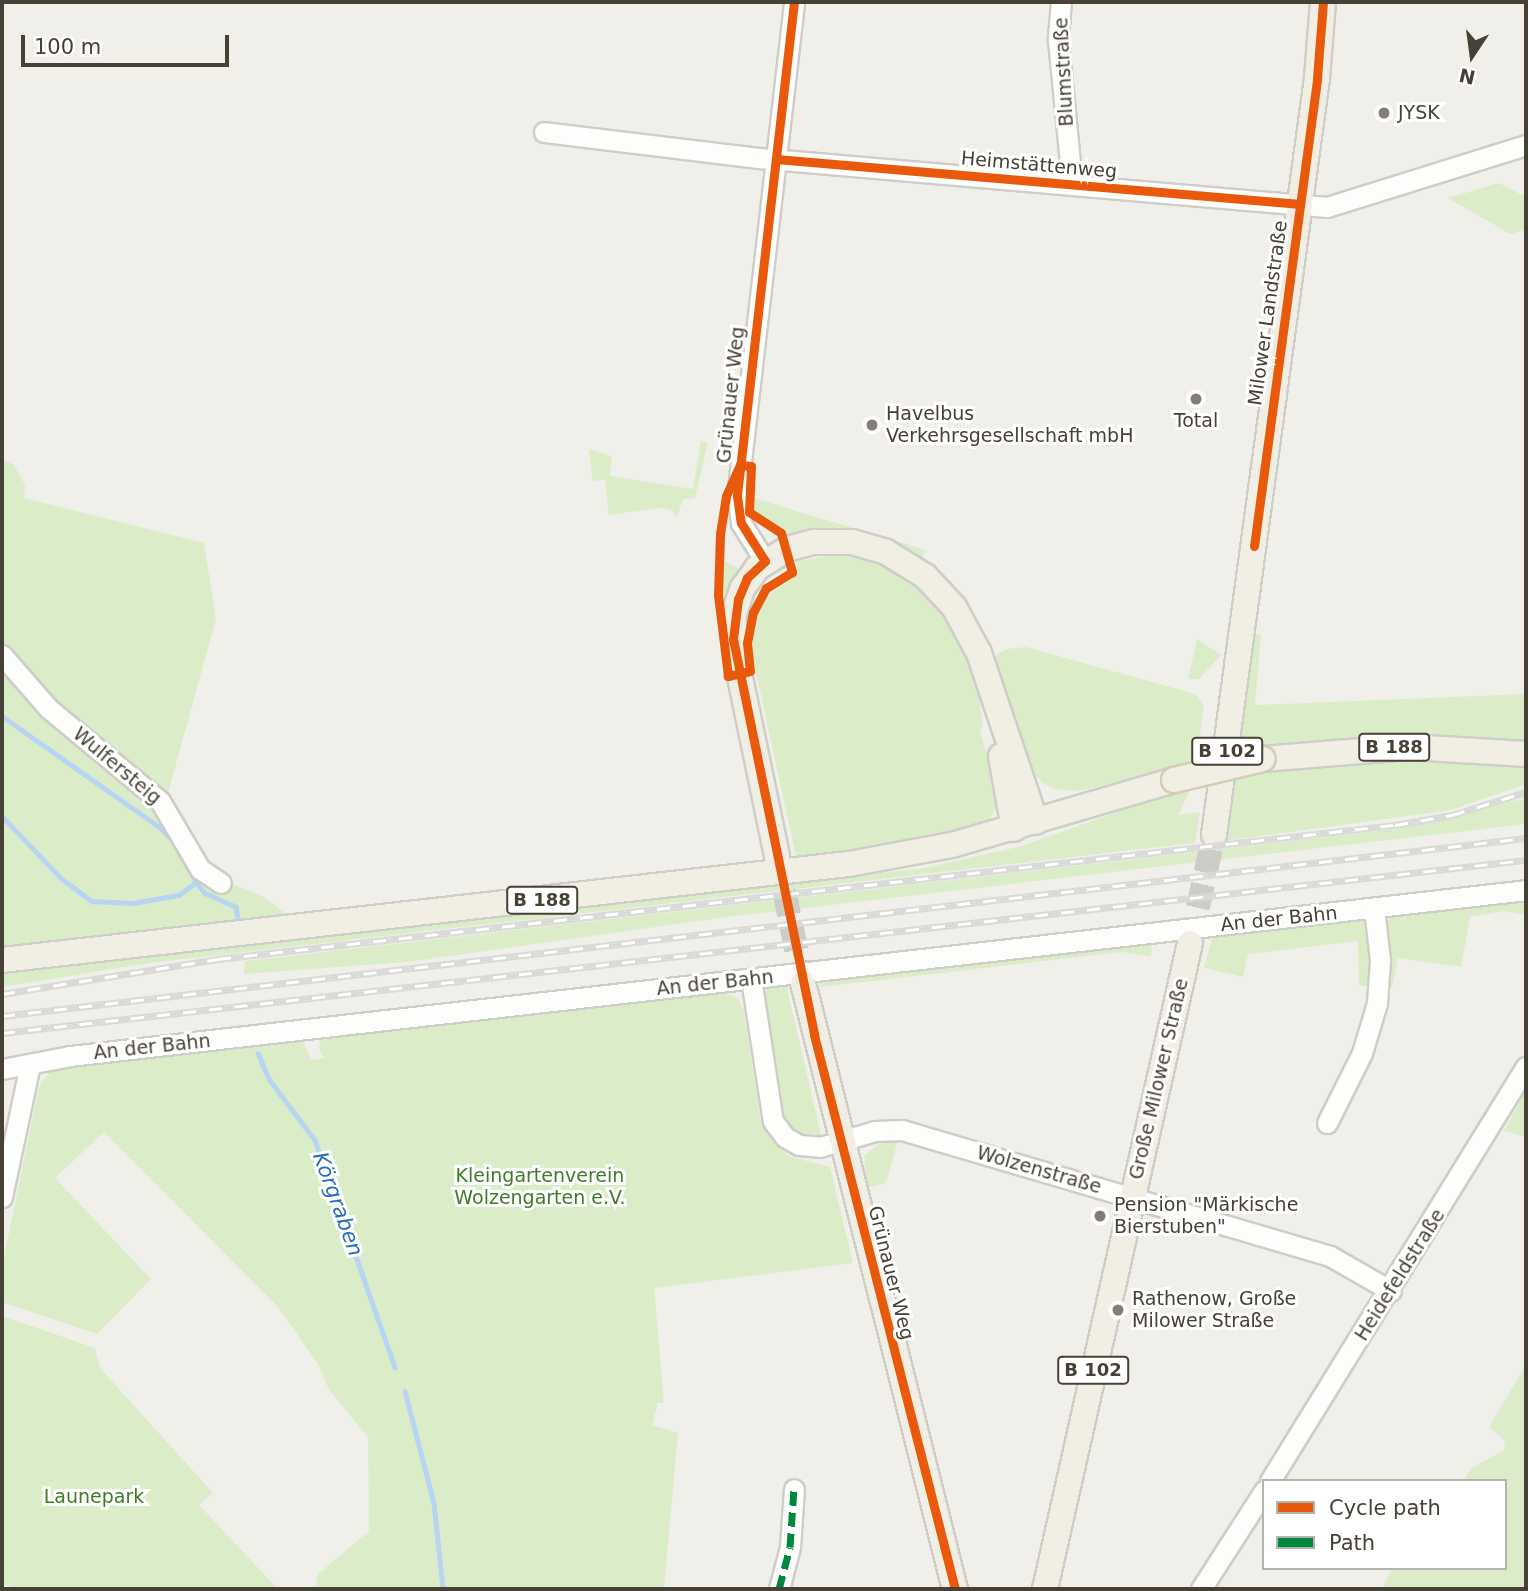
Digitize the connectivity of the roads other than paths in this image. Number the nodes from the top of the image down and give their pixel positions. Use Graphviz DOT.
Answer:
graph roads {
  1 [pos="794,2"];
  2 [pos="1061,2"];
  3 [pos="1323,2"];
  4 [pos="1338,2"];
  5 [pos="1317,78"];
  6 [pos="544,132"];
  7 [pos="1526,145"];
  8 [pos="776,159"];
  9 [pos="1072,184"];
  10 [pos="1300,204"];
  11 [pos="765,561"];
  12 [pos="2,655"];
  13 [pos="985,673"];
  14 [pos="1526,754"];
  15 [pos="1024,783"];
  16 [pos="1102,800"];
  17 [pos="1025,826"];
  18 [pos="1214,835"];
  19 [pos="777,856"];
  20 [pos="221,883"];
  21 [pos="1526,890"];
  22 [pos="1374,908"];
  23 [pos="1191,943"];
  24 [pos="2,960"];
  25 [pos="751,978"];
  26 [pos="803,983"];
  27 [pos="30,1064"];
  28 [pos="1526,1067"];
  29 [pos="2,1069"];
  30 [pos="1327,1123"];
  31 [pos="841,1143"];
  32 [pos="2,1197"];
  33 [pos="1132,1197"];
  34 [pos="1391,1291"];
  35 [pos="1271,1479"];
  36 [pos="794,1489"];
  37 [pos="1262,1494"];
  38 [pos="1053,1544"];
  39 [pos="956,1582"];
  40 [pos="779,1589"];
  41 [pos="1037,1589"];
  42 [pos="1045,1589"];
  43 [pos="1201,1589"];
  1 -- 8 [label="street, Grünauer Weg"];
  2 -- 9 [label="street, Blumstraße"];
  3 -- 5 [label="main road, Milower Landstraße / B 102"];
  4 -- 5 [label="main road, Milower Landstraße / B 102"];
  5 -- 10 [label="main road, Milower Landstraße / B 102"];
  6 -- 8 [label="street, Heimstättenweg"];
  7 -- 10 [label="street, Heimstättenweg"];
  8 -- 9 [label="street, Heimstättenweg"];
  8 -- 11 [label="street, Grünauer Weg"];
  9 -- 10 [label="street, Heimstättenweg"];
  10 -- 18 [label="main road, Milower Landstraße / B 102"];
  11 -- 13 [label="main road"];
  11 -- 19 [label="main road"];
  12 -- 20 [label="street, Wulfersteig"];
  13 -- 15 [label="main road"];
  13 -- 17 [label="main road"];
  14 -- 16 [label="main road, B 188, bridge"];
  15 -- 16 [label="main road"];
  15 -- 17 [label="main road"];
  16 -- 17 [label="main road, B 188"];
  17 -- 24 [label="main road, B 188"];
  21 -- 22 [label="street, An der Bahn"];
  22 -- 25 [label="street, An der Bahn"];
  22 -- 30 [label="street"];
  23 -- 33 [label="main road, Große Milower Straße / B 102"];
  25 -- 27 [label="street, An der Bahn"];
  25 -- 31 [label="street"];
  26 -- 31 [label="main road, Grünauer Weg"];
  27 -- 29 [label="street, An der Bahn"];
  27 -- 32 [label="street"];
  28 -- 34 [label="street, Heidefeldstraße"];
  31 -- 33 [label="street, Wolzenstraße"];
  31 -- 39 [label="main road, Grünauer Weg"];
  33 -- 34 [label="street, Wolzenstraße"];
  33 -- 38 [label="main road, Große Milower Straße / B 102"];
  34 -- 35 [label="street, Heidefeldstraße"];
  36 -- 40 [label="street"];
  37 -- 43 [label="street"];
  38 -- 41 [label="main road, Große Milower Straße / B 102"];
  38 -- 42 [label="main road, Große Milower Straße / B 102"];
}
